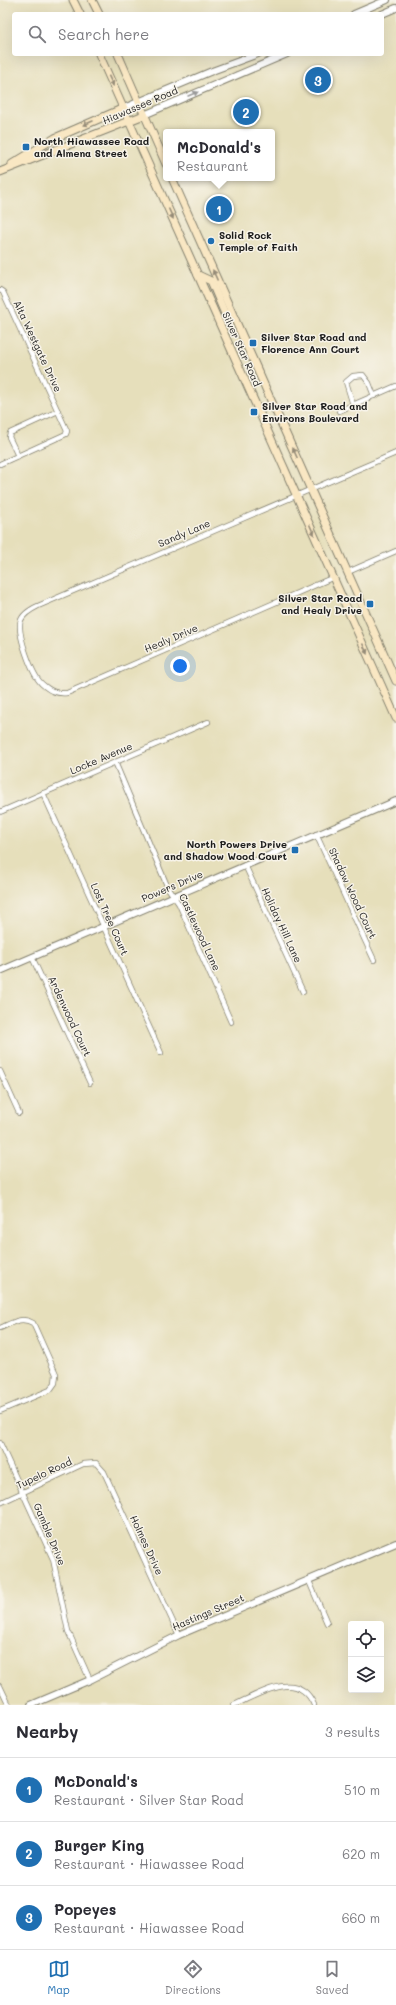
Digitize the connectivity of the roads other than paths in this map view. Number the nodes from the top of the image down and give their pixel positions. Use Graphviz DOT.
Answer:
graph roads {
  1 [pos="73,0"];
  2 [pos="92,0"];
  3 [pos="387,0"];
  4 [pos="396,8"];
  5 [pos="79,12"];
  6 [pos="98,12"];
  7 [pos="359,12"];
  8 [pos="384,13"];
  9 [pos="100,56"];
  10 [pos="119,56"];
  11 [pos="253,56"];
  12 [pos="282,56"];
  13 [pos="139,102"];
  14 [pos="124,108"];
  15 [pos="144,115"];
  16 [pos="129,121"];
  17 [pos="163,157"];
  18 [pos="0,172"];
  19 [pos="173,181"];
  20 [pos="198,275"];
  21 [pos="0,290"];
  22 [pos="236,320"];
  23 [pos="396,386"];
  24 [pos="374,396"];
  25 [pos="353,405"];
  26 [pos="339,411"];
  27 [pos="58,412"];
  28 [pos="396,453"];
  29 [pos="18,456"];
  30 [pos="0,464"];
  31 [pos="310,488"];
  32 [pos="296,494"];
  33 [pos="396,551"];
  34 [pos="348,572"];
  35 [pos="334,578"];
  36 [pos="29,660"];
  37 [pos="396,681"];
  38 [pos="396,718"];
  39 [pos="208,722"];
  40 [pos="115,762"];
  41 [pos="44,793"];
  42 [pos="396,801"];
  43 [pos="0,812"];
  44 [pos="316,834"];
  45 [pos="245,865"];
  46 [pos="173,896"];
  47 [pos="103,926"];
  48 [pos="32,957"];
  49 [pos="374,960"];
  50 [pos="0,971"];
  51 [pos="303,992"];
  52 [pos="231,1022"];
  53 [pos="161,1053"];
  54 [pos="0,1071"];
  55 [pos="90,1083"];
  56 [pos="19,1113"];
  57 [pos="0,1328"];
  58 [pos="0,1412"];
  59 [pos="0,1443"];
  60 [pos="96,1463"];
  61 [pos="22,1493"];
  62 [pos="0,1503"];
  63 [pos="396,1543"];
  64 [pos="309,1581"];
  65 [pos="327,1623"];
  66 [pos="179,1635"];
  67 [pos="90,1680"];
  68 [pos="0,1686"];
  69 [pos="9,1705"];
  70 [pos="31,1705"];
  71 [pos="234,1705"];
  72 [pos="314,1705"];
  1 -- 5 [label="main road"];
  2 -- 6 [label="main road"];
  3 -- 7 [label="street"];
  4 -- 8 [label="street"];
  9 -- 14 [label="main road, Silver Star Road, one-way"];
  10 -- 13 [label="main road"];
  11 -- 13 [label="street, Hiawassee Road"];
  15 -- 12 [label="street, Hiawassee Road, one-way"];
  13 -- 14 [label="street, Hiawassee Road"];
  13 -- 15 [label="main road"];
  14 -- 16 [label="main road, Silver Star Road"];
  14 -- 18 [label="main road, Hiawassee Road, one-way"];
  15 -- 16 [label="main road, Hiawassee Road"];
  15 -- 17 [label="main road"];
  16 -- 18 [label="main road, Hiawassee Road"];
  16 -- 20 [label="main road, Silver Star Road, one-way"];
  22 -- 19 [label="main road, Silver Star Road, one-way"];
  20 -- 22 [label="main road"];
  20 -- 32 [label="main road, Silver Star Road"];
  21 -- 27 [label="street, Alta Westgate Drive"];
  31 -- 22 [label="main road, Silver Star Road, one-way"];
  23 -- 24 [label="street"];
  24 -- 25 [label="street"];
  24 -- 25 [label="street"];
  25 -- 26 [label="street"];
  27 -- 29 [label="street, Alta Westgate Drive"];
  27 -- 29 [label="street"];
  28 -- 31 [label="street, Sandy Lane"];
  29 -- 30 [label="street, Alta Westgate Drive"];
  31 -- 32 [label="street, Sandy Lane"];
  31 -- 34 [label="main road, Silver Star Road"];
  32 -- 35 [label="main road, Silver Star Road, one-way"];
  32 -- 36 [label="street, Sandy Lane"];
  33 -- 34 [label="street"];
  34 -- 37 [label="main road, Silver Star Road"];
  35 -- 36 [label="street, Healy Drive"];
  35 -- 38 [label="main road, Silver Star Road, one-way"];
  39 -- 40 [label="street, Locke Avenue"];
  40 -- 41 [label="street, Locke Avenue"];
  40 -- 46 [label="street, Castlewood Lane"];
  41 -- 43 [label="street, Locke Avenue"];
  41 -- 47 [label="street, Lost Tree Court"];
  42 -- 44 [label="street, Powers Drive"];
  44 -- 45 [label="street, Powers Drive"];
  44 -- 49 [label="street, Shadow Wood Court"];
  45 -- 46 [label="street, Powers Drive"];
  45 -- 51 [label="street, Holiday Hill Lane"];
  46 -- 47 [label="street, Powers Drive"];
  46 -- 52 [label="street, Castlewood Lane"];
  47 -- 48 [label="street, Powers Drive"];
  47 -- 53 [label="street, Lost Tree Court"];
  48 -- 50 [label="street, Powers Drive"];
  48 -- 55 [label="street, Ardenwood Court"];
  54 -- 56 [label="street"];
  57 -- 58 [label="street"];
  59 -- 61 [label="street, Gamble Drive"];
  60 -- 61 [label="street, Tupelo Road"];
  60 -- 66 [label="street, Holmes Drive"];
  61 -- 62 [label="street, Tupelo Road"];
  61 -- 67 [label="street, Gamble Drive"];
  63 -- 64 [label="street, Hastings Street"];
  64 -- 65 [label="street"];
  64 -- 66 [label="street, Hastings Street"];
  66 -- 67 [label="street, Hastings Street"];
  67 -- 70 [label="street, Hastings Street"];
  68 -- 69 [label="street"];
  71 -- 72 [label="street"];
}
